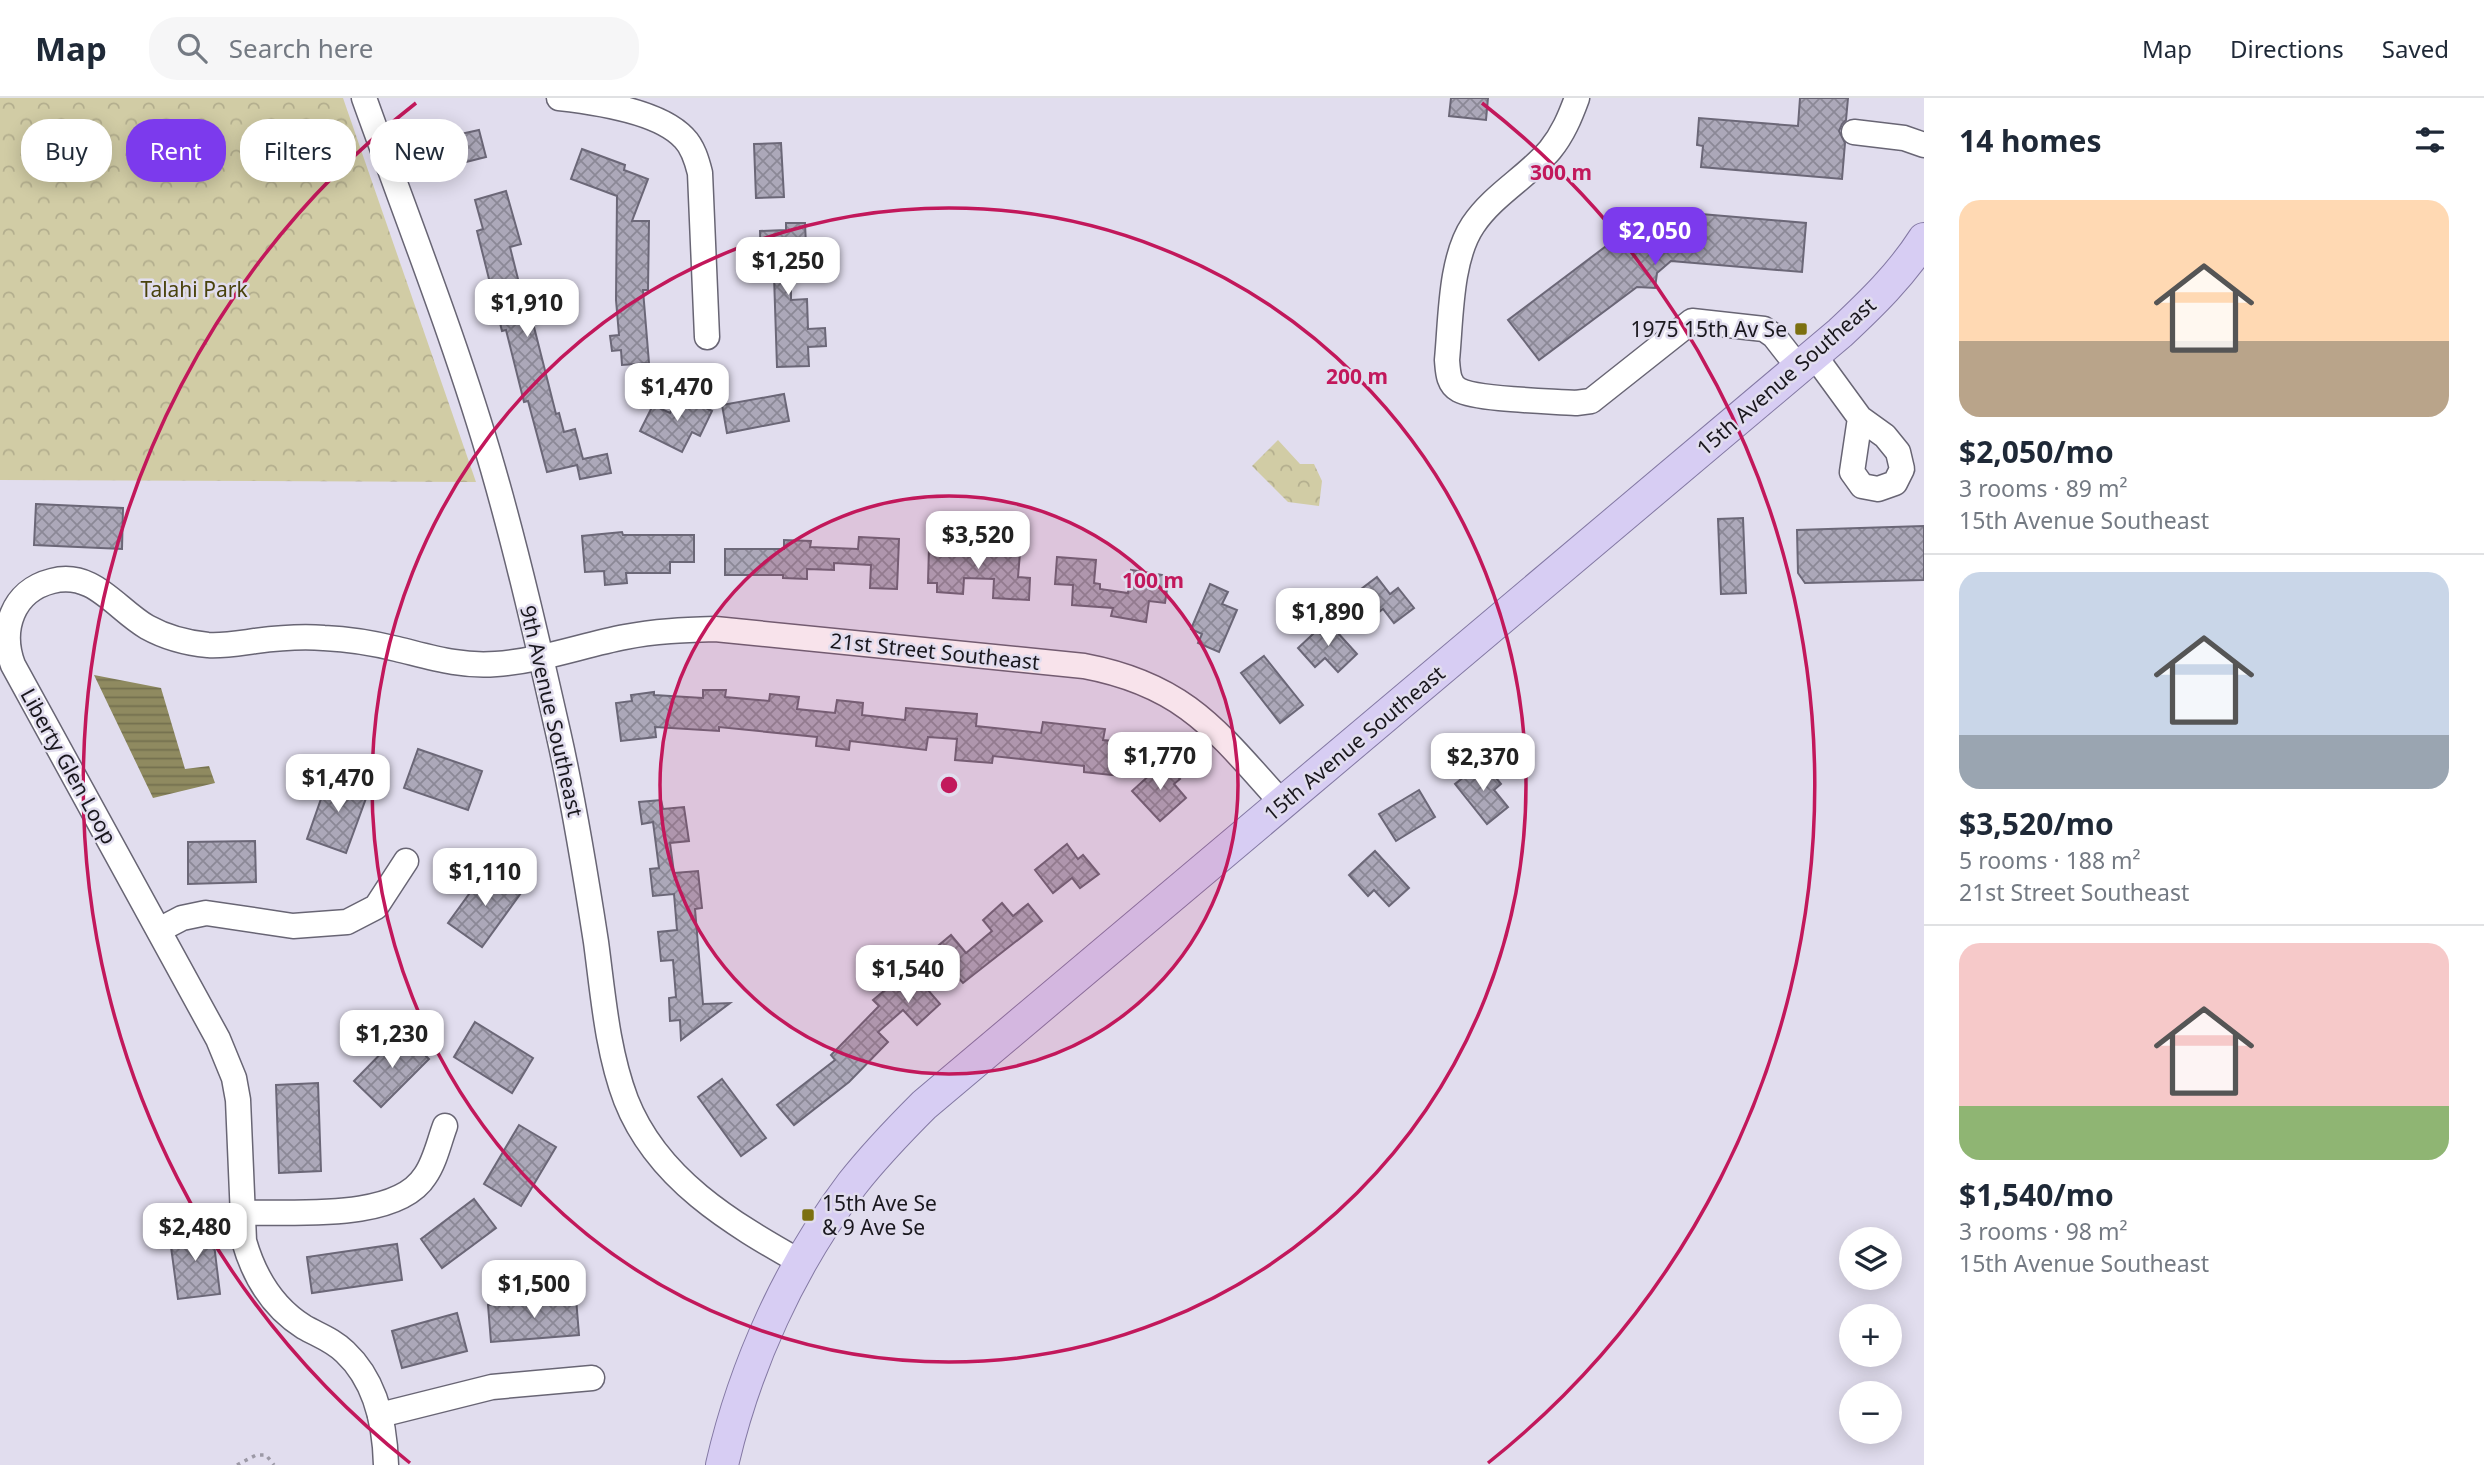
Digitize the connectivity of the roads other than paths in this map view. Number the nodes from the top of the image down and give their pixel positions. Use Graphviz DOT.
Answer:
graph roads {
  1 [pos="363,98"];
  2 [pos="559,98"];
  3 [pos="1577,98"];
  4 [pos="1854,132"];
  5 [pos="1924,145"];
  6 [pos="1924,239"];
  7 [pos="707,337"];
  8 [pos="1807,362"];
  9 [pos="1860,418"];
  10 [pos="540,656"];
  11 [pos="1282,803"];
  12 [pos="407,861"];
  13 [pos="159,930"];
  14 [pos="444,1126"];
  15 [pos="242,1213"];
  16 [pos="802,1263"];
  17 [pos="592,1378"];
  18 [pos="380,1415"];
  19 [pos="386,1465"];
  20 [pos="722,1465"];
  1 -- 10 [label="street, 9th Avenue Southeast"];
  2 -- 7 [label="street"];
  3 -- 8 [label="street"];
  4 -- 5 [label="street"];
  6 -- 8 [label="main road, 15th Avenue Southeast"];
  8 -- 9 [label="street"];
  8 -- 11 [label="main road, 15th Avenue Southeast"];
  10 -- 11 [label="street, 21st Street Southeast"];
  10 -- 13 [label="street, Liberty Glen Loop"];
  10 -- 16 [label="street, 9th Avenue Southeast"];
  11 -- 16 [label="main road, 15th Avenue Southeast"];
  12 -- 13 [label="street"];
  13 -- 15 [label="street, Liberty Glen Loop"];
  14 -- 15 [label="street"];
  15 -- 18 [label="street, Liberty Glen Loop"];
  16 -- 20 [label="main road, 15th Avenue Southeast"];
  17 -- 18 [label="street"];
  18 -- 19 [label="street, Liberty Glen Loop"];
}
